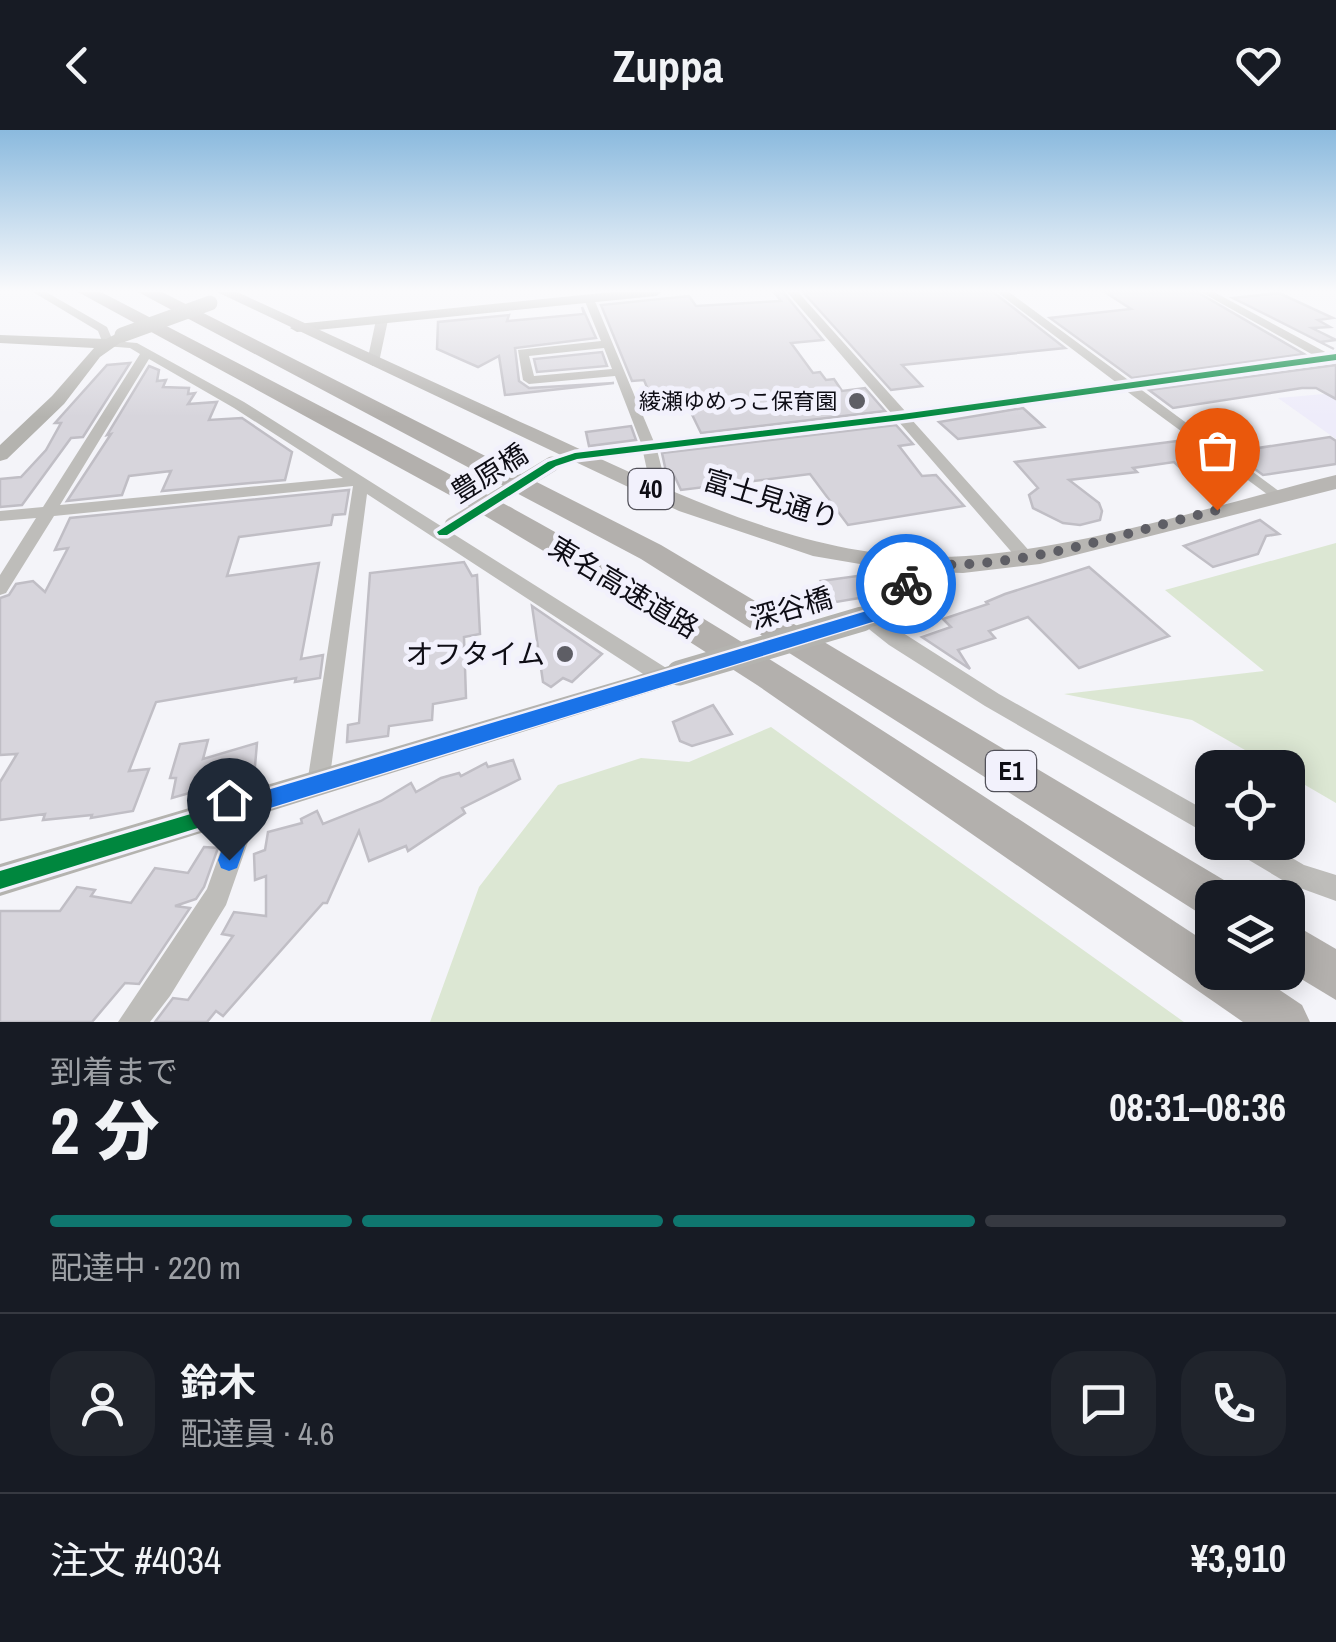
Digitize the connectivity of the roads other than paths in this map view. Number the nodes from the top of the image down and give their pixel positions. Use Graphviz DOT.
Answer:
graph roads {
  1 [pos="108,334"];
  2 [pos="129,334"];
  3 [pos="165,334"];
  4 [pos="228,334"];
  5 [pos="310,334"];
  6 [pos="379,334"];
  7 [pos="603,334"];
  8 [pos="829,334"];
  9 [pos="1058,334"];
  10 [pos="1285,334"];
  11 [pos="0,339"];
  12 [pos="115,339"];
  13 [pos="607,344"];
  14 [pos="147,353"];
  15 [pos="1333,359"];
  16 [pos="373,362"];
  17 [pos="618,372"];
  18 [pos="1128,386"];
  19 [pos="902,416"];
  20 [pos="648,446"];
  21 [pos="0,455"];
  22 [pos="574,456"];
  23 [pos="362,481"];
  24 [pos="1336,482"];
  25 [pos="660,493"];
  26 [pos="1276,495"];
  27 [pos="45,512"];
  28 [pos="0,516"];
  29 [pos="448,529"];
  30 [pos="1027,559"];
  31 [pos="901,563"];
  32 [pos="0,589"];
  33 [pos="864,618"];
  34 [pos="672,675"];
  35 [pos="318,784"];
  36 [pos="248,805"];
  37 [pos="1195,816"];
  38 [pos="1272,860"];
  39 [pos="0,880"];
  40 [pos="1195,886"];
  41 [pos="1336,888"];
  42 [pos="1305,955"];
  43 [pos="1336,976"];
  44 [pos="132,1022"];
  45 [pos="1285,1022"];
  1 -- 12 [label="street"];
  2 -- 12 [label="street, bridge"];
  3 -- 45 [label="highway, 東名高速道路 / E1"];
  4 -- 40 [label="highway, 東名高速道路 / E1"];
  5 -- 16 [label="main road, 富士見通り / 40"];
  6 -- 16 [label="street"];
  7 -- 13 [label="street"];
  8 -- 19 [label="street"];
  9 -- 18 [label="street"];
  10 -- 15 [label="street"];
  11 -- 12 [label="street"];
  12 -- 14 [label="street"];
  12 -- 21 [label="street"];
  13 -- 17 [label="street"];
  13 -- 17 [label="street"];
  14 -- 23 [label="street"];
  14 -- 27 [label="street"];
  15 -- 18 [label="street, 豊原橋"];
  16 -- 22 [label="main road, 富士見通り / 40"];
  17 -- 20 [label="street"];
  18 -- 19 [label="street, 豊原橋"];
  18 -- 26 [label="street"];
  19 -- 20 [label="street, 豊原橋"];
  19 -- 30 [label="street"];
  20 -- 22 [label="street, 豊原橋"];
  20 -- 25 [label="street"];
  22 -- 25 [label="main road, 富士見通り / 40"];
  22 -- 29 [label="street, 豊原橋, bridge"];
  23 -- 27 [label="street"];
  23 -- 29 [label="street"];
  23 -- 35 [label="street"];
  24 -- 26 [label="main road, 富士見通り / 40"];
  25 -- 31 [label="main road, 富士見通り / 40"];
  26 -- 30 [label="main road, 富士見通り / 40"];
  27 -- 28 [label="street"];
  27 -- 32 [label="street"];
  29 -- 34 [label="street"];
  30 -- 31 [label="main road, 富士見通り / 40"];
  31 -- 33 [label="street"];
  33 -- 34 [label="street, 深谷橋, bridge"];
  33 -- 37 [label="street"];
  34 -- 35 [label="street, 深谷橋"];
  35 -- 36 [label="street, 深谷橋"];
  36 -- 39 [label="street, 深谷橋"];
  36 -- 44 [label="street"];
  38 -- 41 [label="street"];
  42 -- 43 [label="highway"];
}
